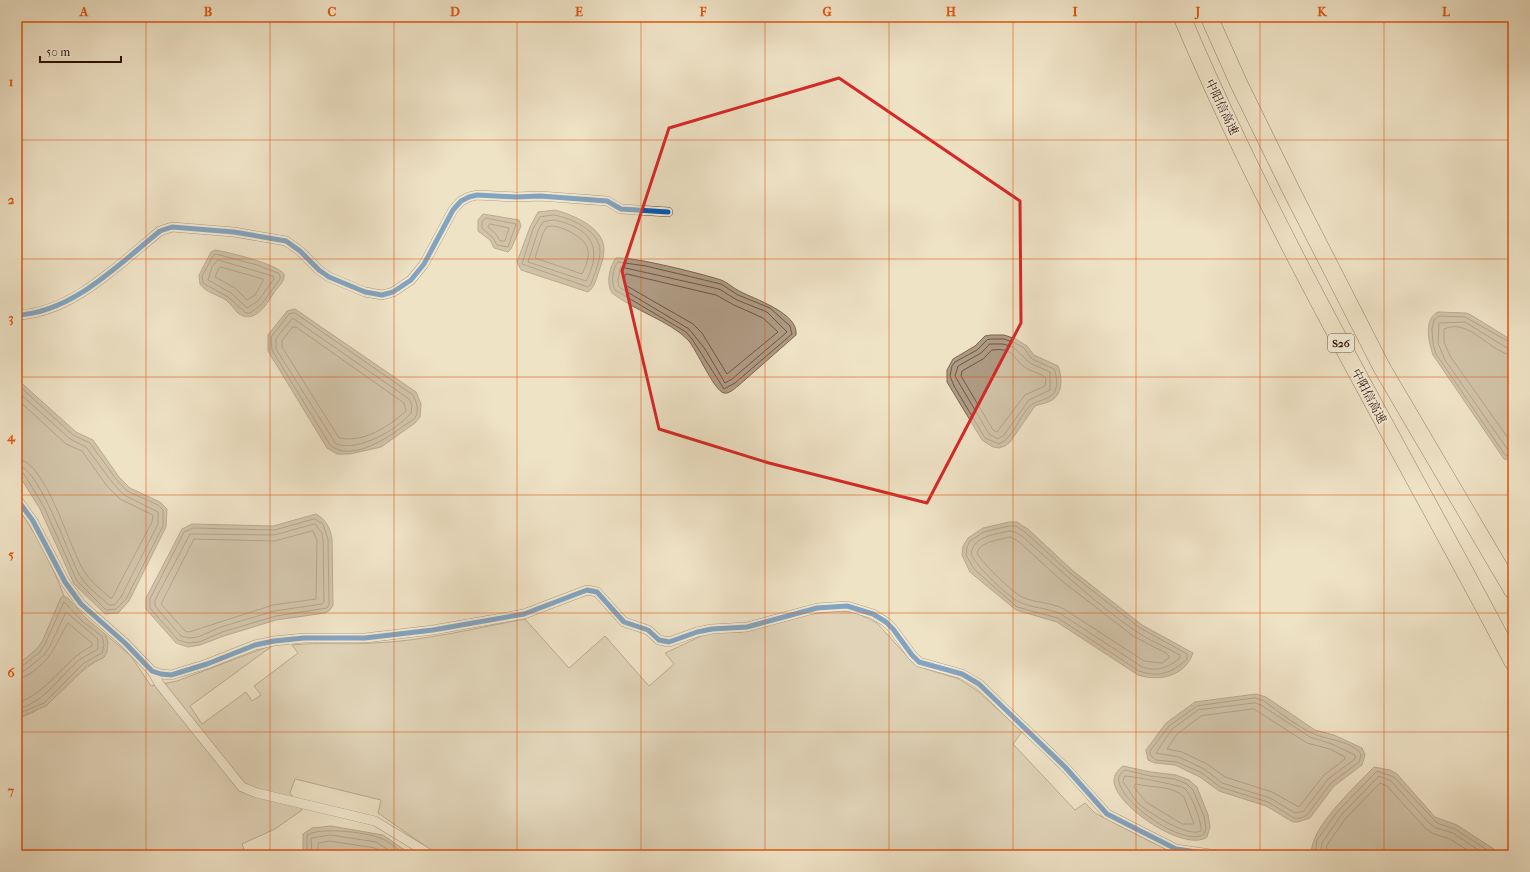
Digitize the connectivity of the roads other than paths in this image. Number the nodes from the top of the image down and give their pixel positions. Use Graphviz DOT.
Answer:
graph roads {
  1 [pos="1182,17"];
  2 [pos="1209,17"];
  3 [pos="668,212"];
  4 [pos="17,315"];
  5 [pos="17,499"];
  6 [pos="1513,591"];
  7 [pos="1513,662"];
  8 [pos="152,671"];
  9 [pos="431,855"];
  10 [pos="1217,855"];
  1 -- 7 [label="highway, 中阳信高速 / S26"];
  2 -- 6 [label="highway, 中阳信高速 / S26"];
  3 -- 4 [label="street"];
  5 -- 8 [label="street"];
  8 -- 9 [label="street"];
  8 -- 10 [label="street"];
}
